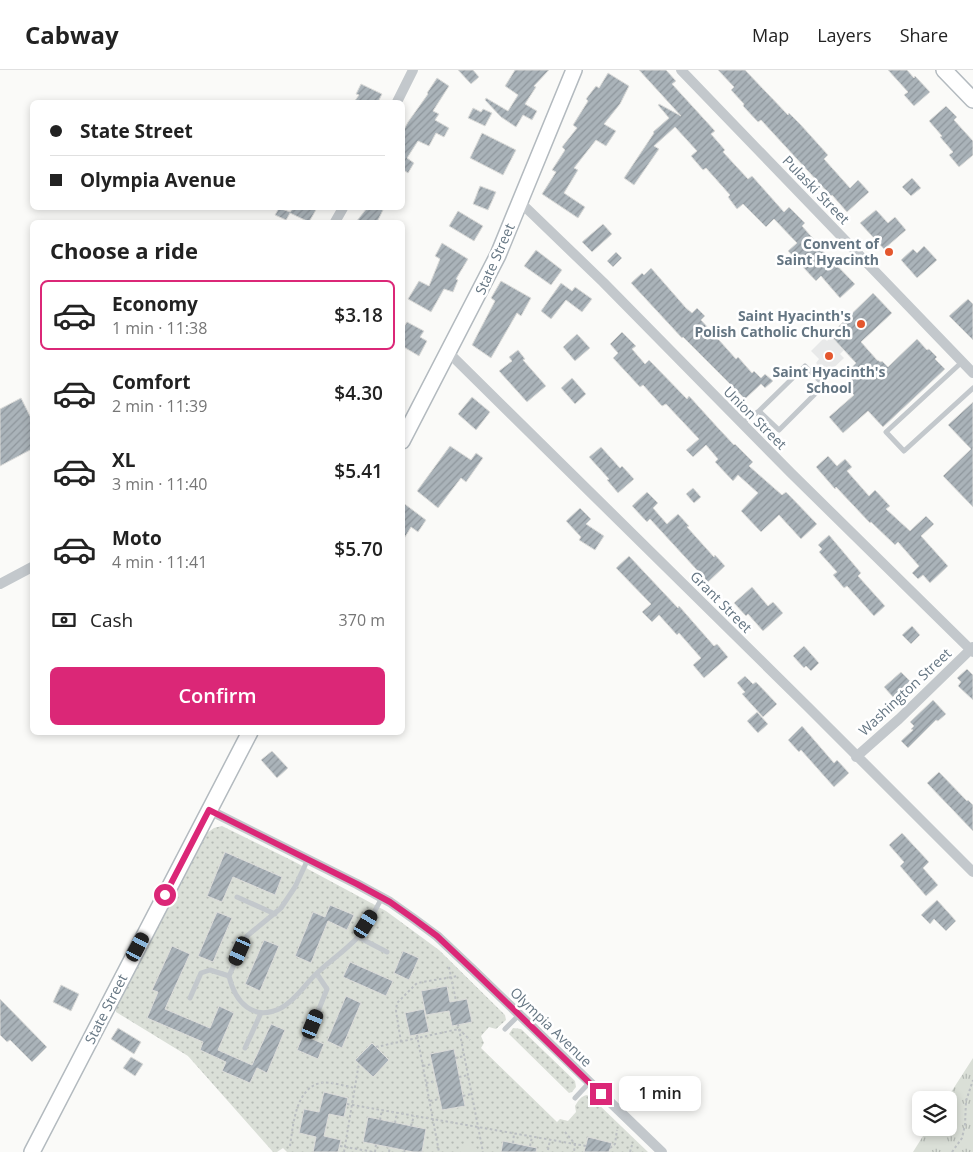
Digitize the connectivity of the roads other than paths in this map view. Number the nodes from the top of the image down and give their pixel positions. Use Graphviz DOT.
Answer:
graph roads {
  1 [pos="414,70"];
  2 [pos="574,70"];
  3 [pos="681,70"];
  4 [pos="944,70"];
  5 [pos="398,100"];
  6 [pos="973,100"];
  7 [pos="519,201"];
  8 [pos="449,353"];
  9 [pos="962,362"];
  10 [pos="973,373"];
  11 [pos="973,388"];
  12 [pos="759,411"];
  13 [pos="742,424"];
  14 [pos="405,435"];
  15 [pos="30,568"];
  16 [pos="0,584"];
  17 [pos="972,649"];
  18 [pos="248,735"];
  19 [pos="856,756"];
  20 [pos="209,810"];
  21 [pos="308,859"];
  22 [pos="973,872"];
  23 [pos="237,898"];
  24 [pos="382,898"];
  25 [pos="275,914"];
  26 [pos="358,937"];
  27 [pos="387,952"];
  28 [pos="317,974"];
  29 [pos="229,976"];
  30 [pos="190,998"];
  31 [pos="261,1013"];
  32 [pos="519,1015"];
  33 [pos="313,1024"];
  34 [pos="505,1029"];
  35 [pos="246,1048"];
  36 [pos="589,1083"];
  37 [pos="575,1098"];
  38 [pos="32,1152"];
  39 [pos="662,1152"];
  1 -- 5 [label="street"];
  2 -- 7 [label="main road, State Street"];
  3 -- 9 [label="street, Pulaski Street"];
  4 -- 6 [label="main road"];
  7 -- 8 [label="main road, State Street"];
  7 -- 13 [label="street, Union Street"];
  8 -- 14 [label="main road, State Street"];
  8 -- 19 [label="street, Grant Street"];
  9 -- 10 [label="street, Pulaski Street"];
  9 -- 11 [label="lane"];
  12 -- 12 [label="lane"];
  12 -- 13 [label="lane"];
  13 -- 17 [label="street, Union Street"];
  15 -- 16 [label="street"];
  17 -- 19 [label="street, Washington Street"];
  18 -- 20 [label="main road, State Street"];
  19 -- 22 [label="street, Grant Street"];
  20 -- 21 [label="street, Olympia Avenue"];
  20 -- 38 [label="main road, State Street"];
  21 -- 24 [label="street, Olympia Avenue"];
  21 -- 25 [label="lane"];
  23 -- 25 [label="lane"];
  24 -- 26 [label="lane"];
  24 -- 32 [label="street, Olympia Avenue"];
  25 -- 29 [label="lane"];
  26 -- 27 [label="lane"];
  26 -- 28 [label="lane"];
  28 -- 31 [label="lane"];
  28 -- 33 [label="lane"];
  29 -- 30 [label="lane"];
  29 -- 31 [label="lane"];
  31 -- 35 [label="lane"];
  32 -- 34 [label="lane"];
  32 -- 36 [label="street, Olympia Avenue"];
  36 -- 37 [label="lane"];
  36 -- 39 [label="street, Olympia Avenue"];
}
